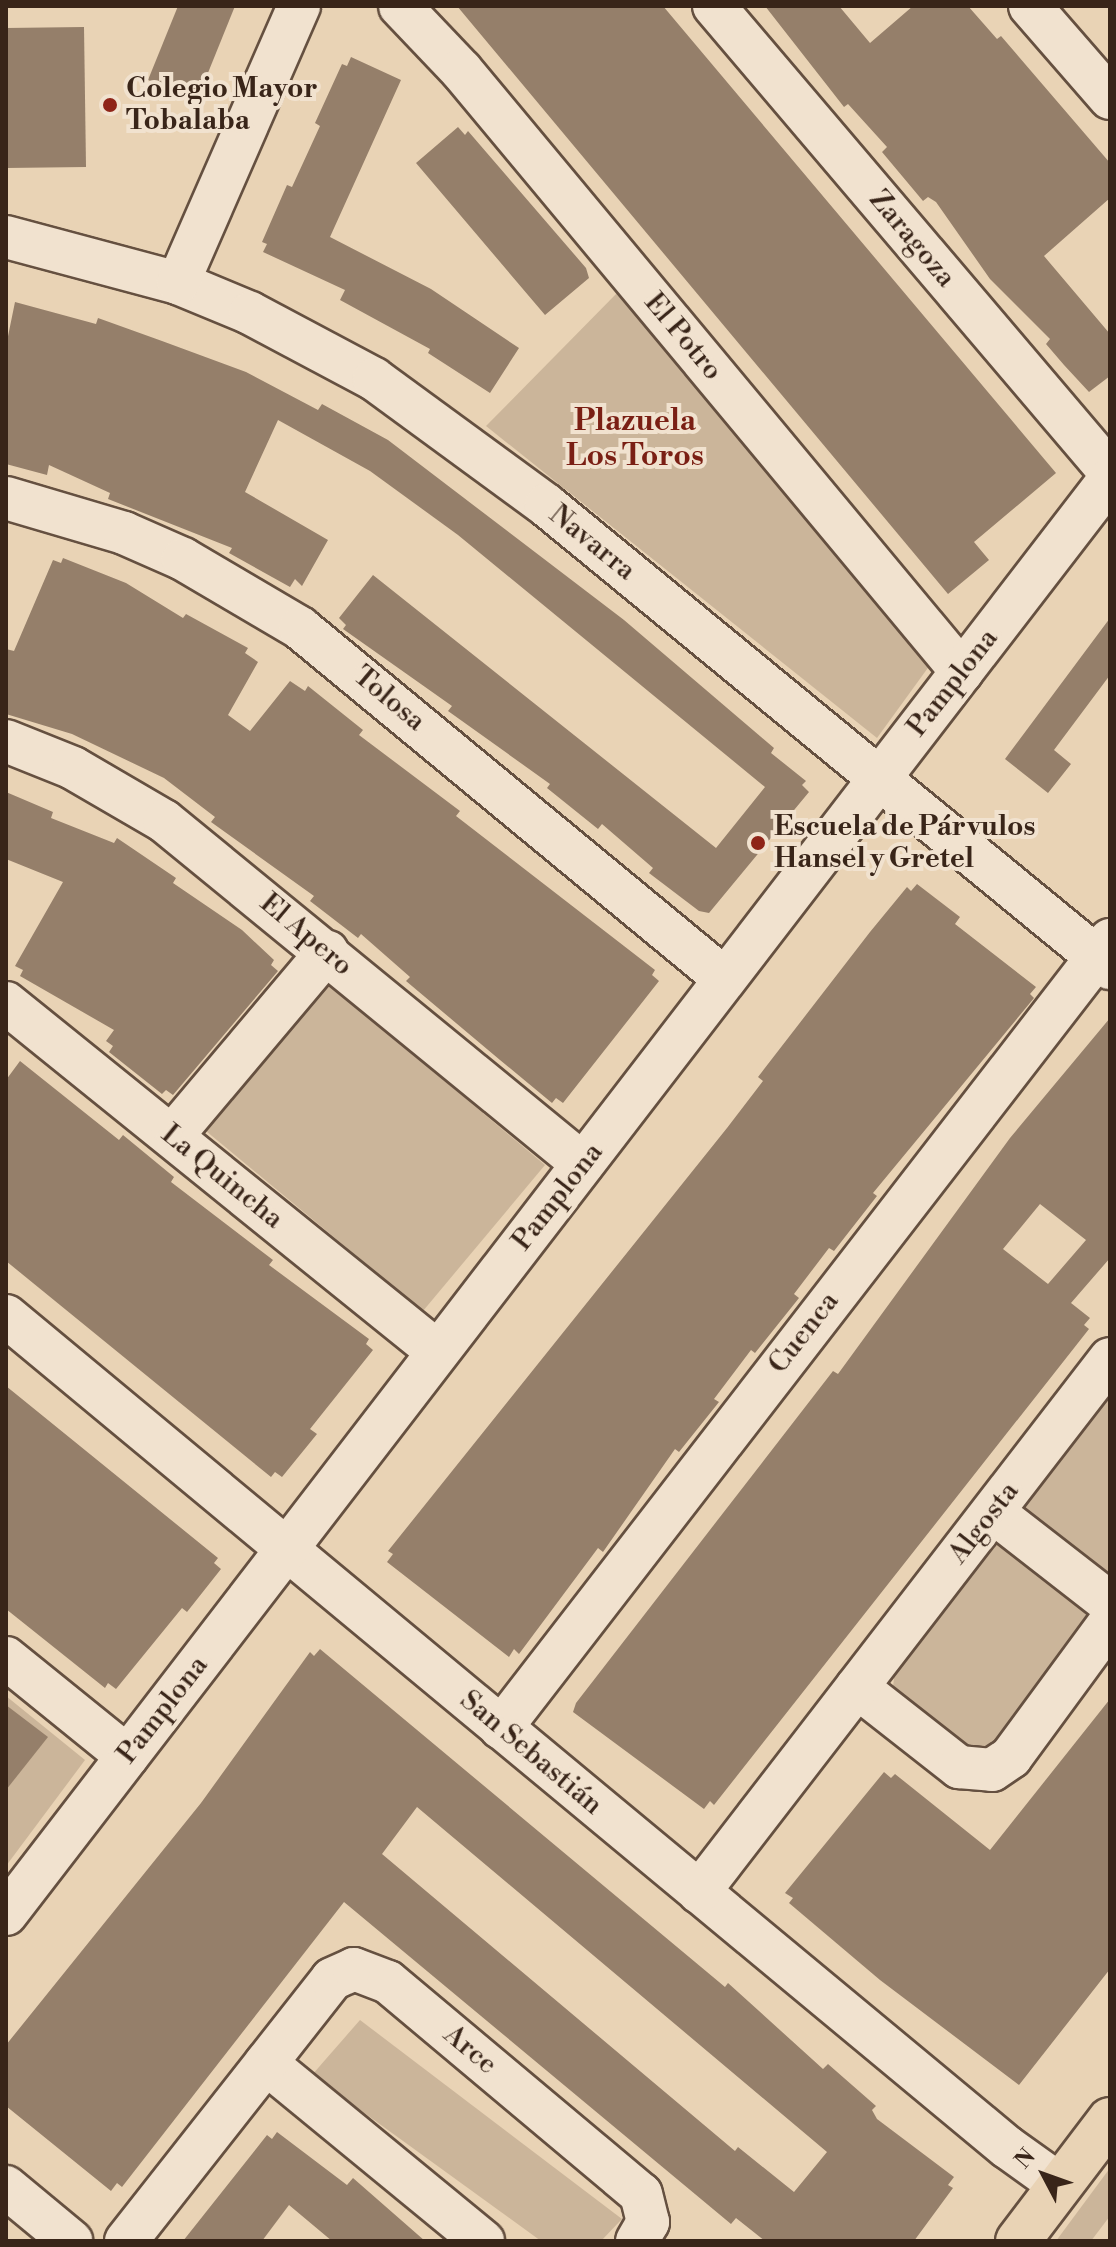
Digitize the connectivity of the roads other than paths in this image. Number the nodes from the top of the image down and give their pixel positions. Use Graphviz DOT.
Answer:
graph roads {
  1 [pos="299,6"];
  2 [pos="400,6"];
  3 [pos="714,6"];
  4 [pos="1030,6"];
  5 [pos="1110,98"];
  6 [pos="6,237"];
  7 [pos="178,283"];
  8 [pos="1110,472"];
  9 [pos="1110,479"];
  10 [pos="6,498"];
  11 [pos="962,672"];
  12 [pos="6,741"];
  13 [pos="879,779"];
  14 [pos="327,952"];
  15 [pos="1105,955"];
  16 [pos="725,979"];
  17 [pos="6,1003"];
  18 [pos="172,1136"];
  19 [pos="583,1164"];
  20 [pos="6,1316"];
  21 [pos="438,1352"];
  22 [pos="1110,1359"];
  23 [pos="993,1512"];
  24 [pos="286,1550"];
  25 [pos="1110,1603"];
  26 [pos="1110,1622"];
  27 [pos="6,1658"];
  28 [pos="857,1687"];
  29 [pos="501,1728"];
  30 [pos="127,1756"];
  31 [pos="699,1892"];
  32 [pos="6,1914"];
  33 [pos="266,2063"];
  34 [pos="1110,2120"];
  35 [pos="1060,2185"];
  36 [pos="6,2187"];
  37 [pos="71,2241"];
  38 [pos="126,2241"];
  39 [pos="483,2241"];
  40 [pos="637,2241"];
  41 [pos="1018,2241"];
  1 -- 7 [label="street"];
  2 -- 11 [label="street, El Potro"];
  3 -- 8 [label="street, Zaragoza"];
  4 -- 5 [label="street"];
  6 -- 7 [label="street, Navarra"];
  7 -- 13 [label="street, Navarra"];
  9 -- 11 [label="street, Pamplona"];
  10 -- 16 [label="street, Tolosa"];
  11 -- 13 [label="street, Pamplona"];
  12 -- 14 [label="street, El Apero"];
  13 -- 15 [label="street, Navarra"];
  13 -- 16 [label="street, Pamplona"];
  14 -- 18 [label="street"];
  14 -- 19 [label="street, El Apero"];
  15 -- 29 [label="street, Cuenca"];
  16 -- 19 [label="street, Pamplona"];
  17 -- 18 [label="street, La Quincha"];
  18 -- 21 [label="street, La Quincha"];
  19 -- 21 [label="street, Pamplona"];
  20 -- 24 [label="street, San Sebastián"];
  21 -- 24 [label="street, Pamplona"];
  22 -- 23 [label="street, Algosta"];
  23 -- 25 [label="street"];
  23 -- 28 [label="street, Algosta"];
  24 -- 29 [label="street, San Sebastián"];
  24 -- 30 [label="street, Pamplona"];
  26 -- 28 [label="street"];
  27 -- 30 [label="street"];
  28 -- 31 [label="street, Algosta"];
  29 -- 31 [label="street, San Sebastián"];
  30 -- 32 [label="street, Pamplona"];
  31 -- 35 [label="street, San Sebastián"];
  33 -- 38 [label="street, Arce"];
  33 -- 39 [label="street"];
  33 -- 40 [label="street, Arce"];
  34 -- 35 [label="main road"];
  35 -- 41 [label="main road"];
  36 -- 37 [label="street"];
}
